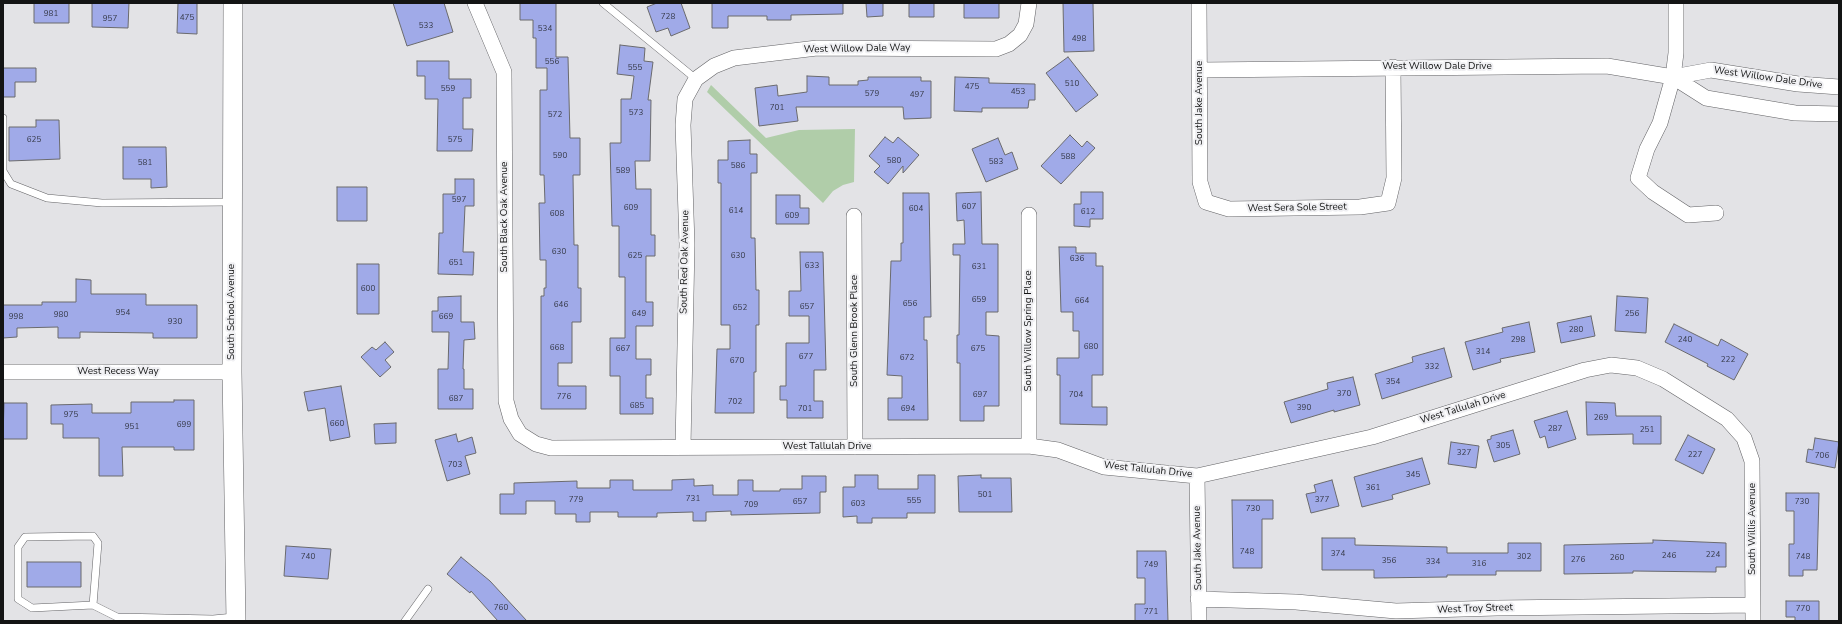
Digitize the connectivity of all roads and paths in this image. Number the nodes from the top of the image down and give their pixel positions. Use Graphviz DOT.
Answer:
graph roads {
  1 [pos="233,3"];
  2 [pos="475,3"];
  3 [pos="602,3"];
  4 [pos="1029,3"];
  5 [pos="1200,3"];
  6 [pos="1676,3"];
  7 [pos="1393,67"];
  8 [pos="1200,70"];
  9 [pos="1673,77"];
  10 [pos="696,79"];
  11 [pos="1839,87"];
  12 [pos="1839,114"];
  13 [pos="3,118"];
  14 [pos="233,202"];
  15 [pos="1206,202"];
  16 [pos="1716,213"];
  17 [pos="1029,215"];
  18 [pos="854,216"];
  19 [pos="3,372"];
  20 [pos="232,372"];
  21 [pos="520,434"];
  22 [pos="1744,438"];
  23 [pos="1029,446"];
  24 [pos="683,447"];
  25 [pos="855,447"];
  26 [pos="1197,476"];
  27 [pos="428,589"];
  28 [pos="1198,599"];
  29 [pos="93,605"];
  30 [pos="1753,605"];
  31 [pos="237,619"];
  32 [pos="405,621"];
  33 [pos="1199,621"];
  34 [pos="1753,621"];
  1 -- 14 [label="street, South School Avenue"];
  2 -- 21 [label="street, South Black Oak Avenue"];
  3 -- 10 [label="lane"];
  4 -- 10 [label="street, West Willow Dale Way"];
  5 -- 8 [label="street, South Jake Avenue"];
  6 -- 9 [label="street"];
  7 -- 8 [label="street, West Willow Dale Drive"];
  7 -- 9 [label="street, West Willow Dale Drive"];
  7 -- 15 [label="street, West Sera Sole Street"];
  8 -- 15 [label="street, South Jake Avenue"];
  9 -- 11 [label="street, West Willow Dale Drive"];
  9 -- 12 [label="street, West Willow Dale Drive"];
  9 -- 16 [label="street"];
  10 -- 24 [label="street, South Red Oak Avenue"];
  13 -- 14 [label="lane"];
  14 -- 20 [label="street, South School Avenue"];
  17 -- 23 [label="street, South Willow Spring Place"];
  18 -- 25 [label="street, South Glenn Brook Place"];
  19 -- 20 [label="street, West Recess Way"];
  20 -- 31 [label="street, South School Avenue"];
  21 -- 24 [label="street, West Tallulah Drive"];
  22 -- 26 [label="street, West Tallulah Drive"];
  22 -- 30 [label="street, South Willis Avenue"];
  23 -- 25 [label="street, West Tallulah Drive"];
  23 -- 26 [label="street, West Tallulah Drive"];
  24 -- 25 [label="street, West Tallulah Drive"];
  26 -- 28 [label="street, South Jake Avenue"];
  27 -- 32 [label="lane"];
  28 -- 30 [label="street, West Troy Street"];
  28 -- 33 [label="street, South Jake Avenue"];
  29 -- 29 [label="lane"];
  29 -- 31 [label="lane"];
  30 -- 34 [label="street, South Willis Avenue"];
}
